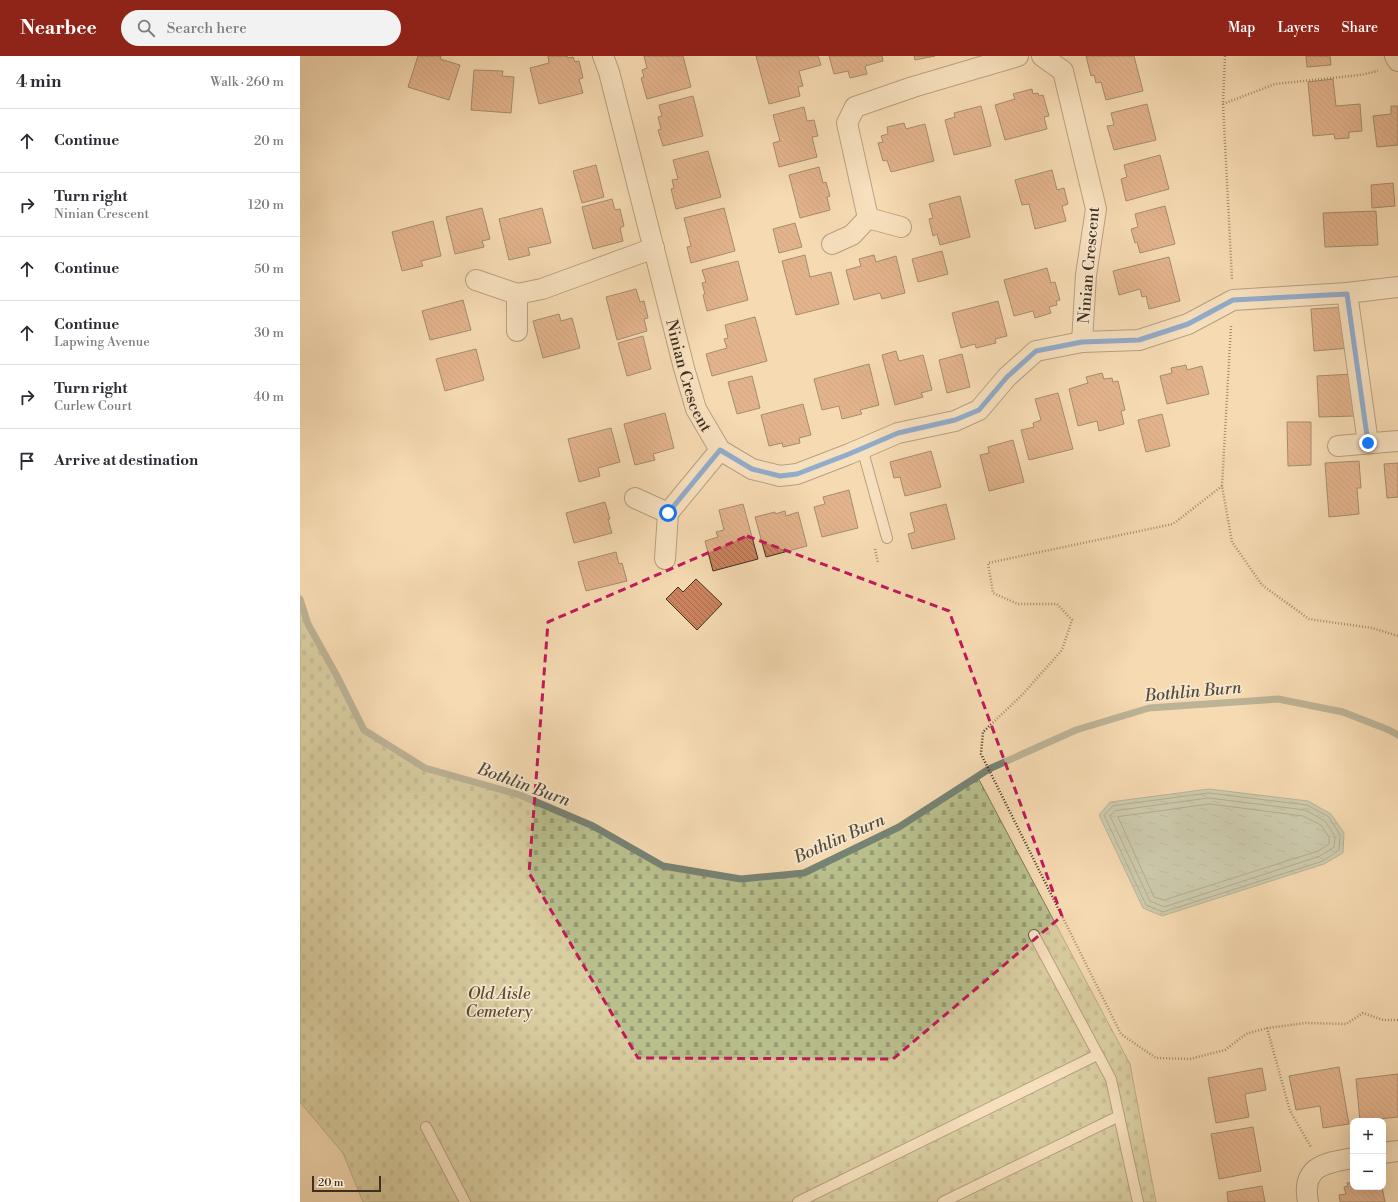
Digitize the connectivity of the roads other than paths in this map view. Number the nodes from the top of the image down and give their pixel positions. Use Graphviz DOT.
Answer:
graph roads {
  1 [pos="602,56"];
  2 [pos="1018,56"];
  3 [pos="1042,56"];
  4 [pos="868,218"];
  5 [pos="901,227"];
  6 [pos="832,244"];
  7 [pos="654,248"];
  8 [pos="476,280"];
  9 [pos="1398,287"];
  10 [pos="517,294"];
  11 [pos="1347,294"];
  12 [pos="517,331"];
  13 [pos="1082,342"];
  14 [pos="1398,441"];
  15 [pos="1368,443"];
  16 [pos="1338,446"];
  17 [pos="862,448"];
  18 [pos="720,450"];
  19 [pos="635,498"];
  20 [pos="668,513"];
  21 [pos="887,538"];
  22 [pos="665,559"];
  23 [pos="1034,935"];
  24 [pos="1097,1055"];
  25 [pos="1119,1116"];
  26 [pos="426,1127"];
  27 [pos="1386,1152"];
  28 [pos="1398,1152"];
  29 [pos="1350,1159"];
  30 [pos="465,1202"];
  31 [pos="798,1202"];
  32 [pos="943,1202"];
  33 [pos="1138,1202"];
  34 [pos="1308,1202"];
  1 -- 7 [label="street, Ninian Crescent"];
  2 -- 4 [label="street"];
  3 -- 13 [label="street, Ninian Crescent"];
  4 -- 5 [label="street"];
  4 -- 6 [label="street"];
  7 -- 10 [label="street"];
  7 -- 18 [label="street, Ninian Crescent"];
  8 -- 10 [label="street"];
  9 -- 11 [label="street"];
  10 -- 12 [label="street"];
  11 -- 13 [label="street"];
  11 -- 15 [label="street"];
  13 -- 17 [label="street, Ninian Crescent"];
  14 -- 15 [label="street"];
  15 -- 16 [label="street"];
  17 -- 18 [label="street, Ninian Crescent"];
  17 -- 21 [label="lane"];
  18 -- 20 [label="street"];
  19 -- 20 [label="street"];
  20 -- 22 [label="street"];
  23 -- 24 [label="lane"];
  24 -- 25 [label="lane"];
  24 -- 31 [label="lane"];
  25 -- 32 [label="lane"];
  25 -- 33 [label="lane"];
  26 -- 30 [label="lane"];
  27 -- 28 [label="street"];
  29 -- 34 [label="street"];
}
